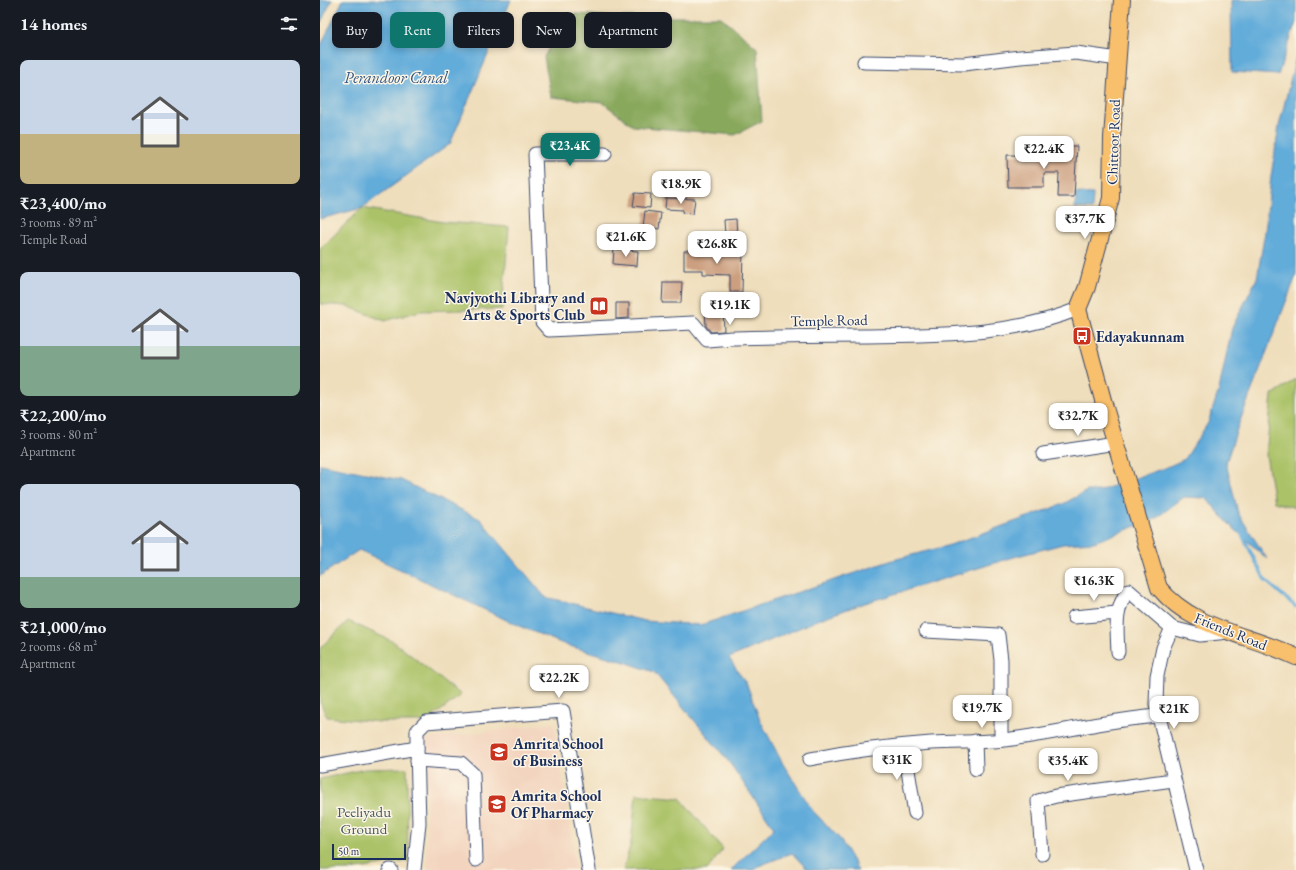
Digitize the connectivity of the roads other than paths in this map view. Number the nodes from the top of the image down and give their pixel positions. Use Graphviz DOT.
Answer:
graph roads {
  1 [pos="1122,0"];
  2 [pos="1118,59"];
  3 [pos="864,62"];
  4 [pos="604,154"];
  5 [pos="1078,309"];
  6 [pos="1116,443"];
  7 [pos="1043,454"];
  8 [pos="1117,613"];
  9 [pos="1074,617"];
  10 [pos="1172,628"];
  11 [pos="926,631"];
  12 [pos="1228,632"];
  13 [pos="1118,652"];
  14 [pos="1296,657"];
  15 [pos="1157,716"];
  16 [pos="1001,740"];
  17 [pos="975,741"];
  18 [pos="904,746"];
  19 [pos="417,754"];
  20 [pos="810,759"];
  21 [pos="320,765"];
  22 [pos="976,769"];
  23 [pos="1173,780"];
  24 [pos="915,813"];
  25 [pos="1042,854"];
  26 [pos="476,860"];
  27 [pos="414,870"];
  28 [pos="589,870"];
  29 [pos="1196,870"];
  1 -- 2 [label="main road, Chittoor Road"];
  2 -- 3 [label="street"];
  2 -- 5 [label="main road, Chittoor Road"];
  4 -- 5 [label="street, Temple Road"];
  5 -- 6 [label="main road"];
  6 -- 7 [label="street"];
  6 -- 12 [label="main road, Friends Road"];
  8 -- 9 [label="street"];
  8 -- 10 [label="street"];
  8 -- 13 [label="street"];
  10 -- 12 [label="street"];
  10 -- 15 [label="street"];
  11 -- 16 [label="street"];
  12 -- 14 [label="main road, Friends Road"];
  15 -- 16 [label="street"];
  15 -- 23 [label="street"];
  16 -- 17 [label="street"];
  17 -- 18 [label="street"];
  17 -- 22 [label="street"];
  18 -- 20 [label="street"];
  18 -- 24 [label="street"];
  19 -- 21 [label="street"];
  19 -- 26 [label="street"];
  19 -- 27 [label="street"];
  19 -- 28 [label="street"];
  23 -- 25 [label="street"];
  23 -- 29 [label="street"];
}
